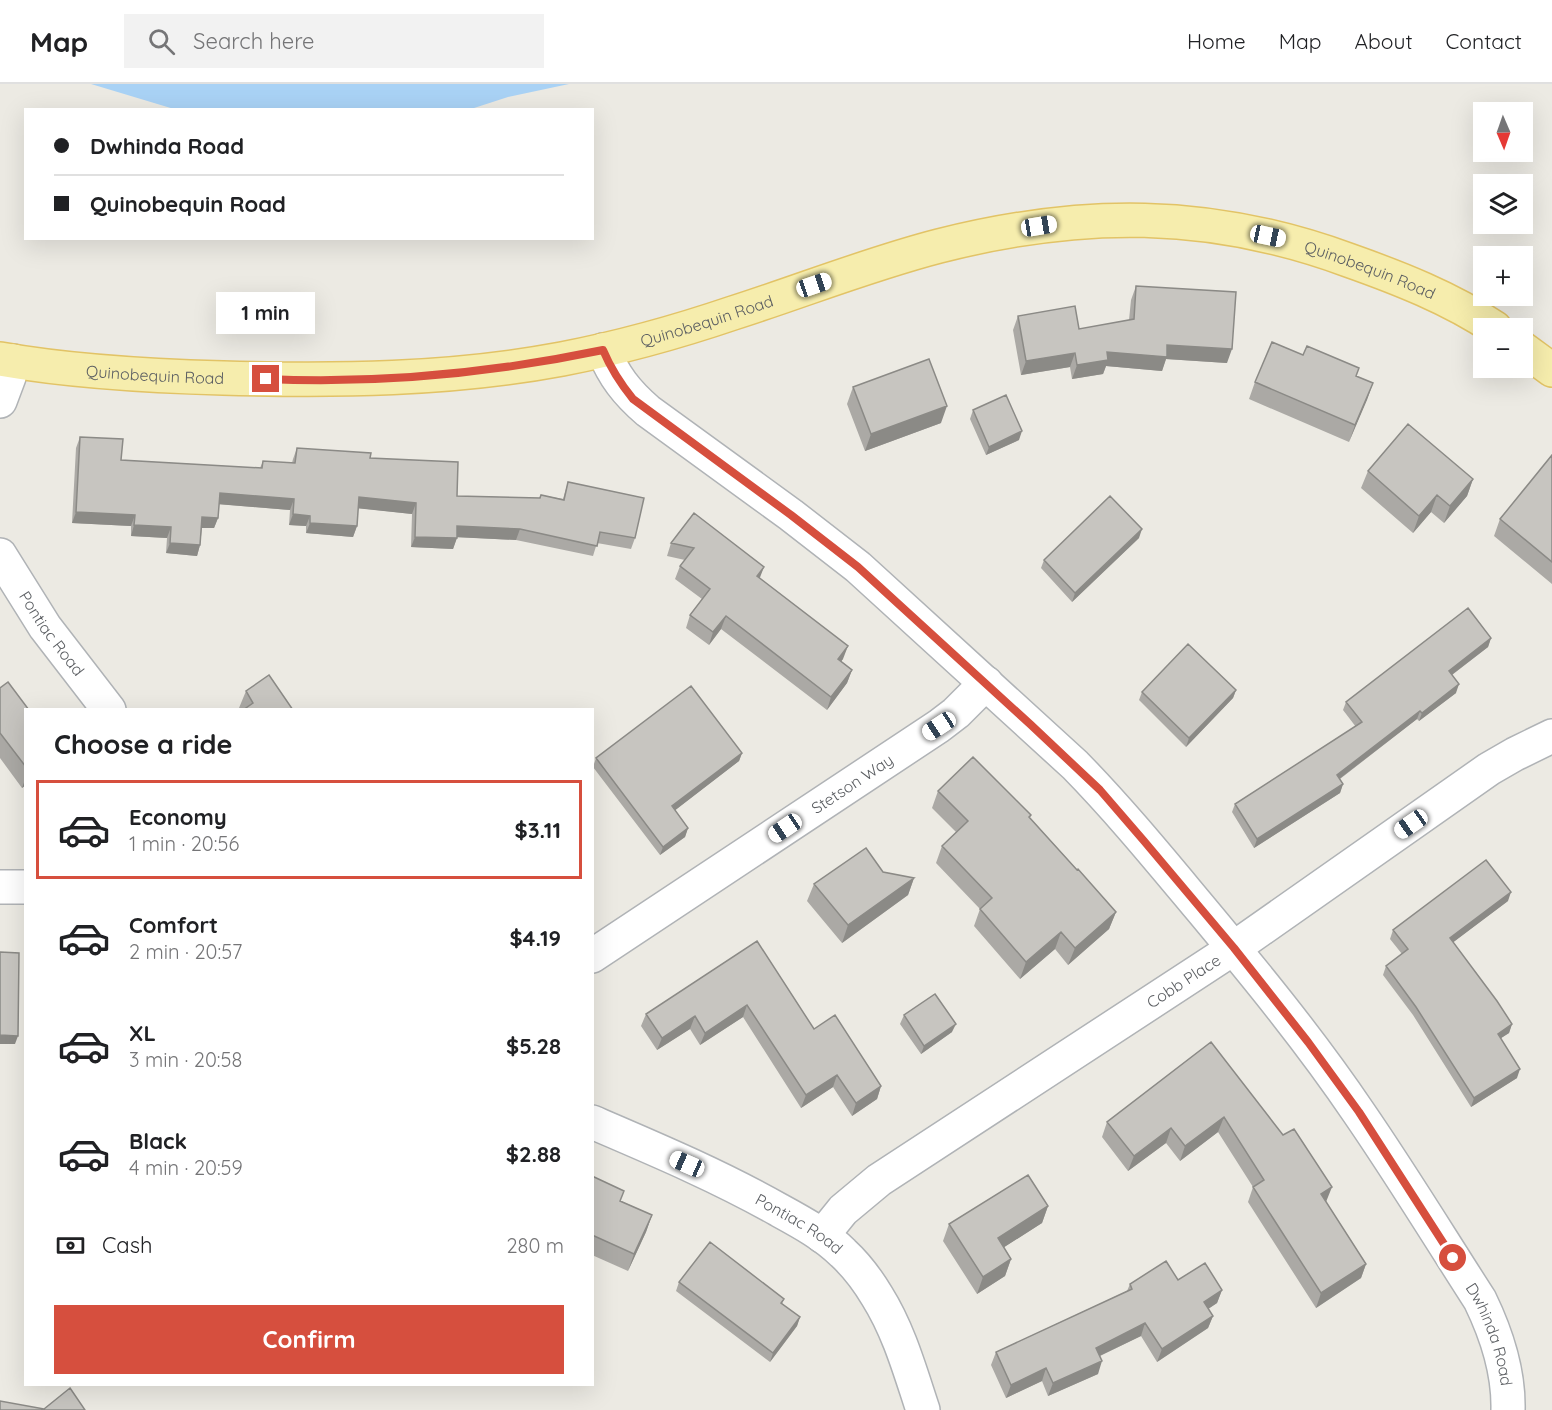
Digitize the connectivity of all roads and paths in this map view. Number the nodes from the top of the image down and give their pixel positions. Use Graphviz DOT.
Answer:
graph roads {
  1 [pos="1478,318"];
  2 [pos="603,350"];
  3 [pos="1533,356"];
  4 [pos="7,360"];
  5 [pos="1552,370"];
  6 [pos="0,401"];
  7 [pos="0,555"];
  8 [pos="986,683"];
  9 [pos="107,708"];
  10 [pos="1552,736"];
  11 [pos="0,887"];
  12 [pos="24,887"];
  13 [pos="1234,948"];
  14 [pos="594,955"];
  15 [pos="594,1123"];
  16 [pos="822,1236"];
  17 [pos="923,1410"];
  18 [pos="1508,1410"];
  1 -- 2 [label="main road, Quinobequin Road"];
  2 -- 4 [label="main road, Quinobequin Road"];
  2 -- 8 [label="street, Dwhinda Road"];
  3 -- 5 [label="main road"];
  4 -- 6 [label="street"];
  7 -- 9 [label="street, Pontiac Road"];
  8 -- 13 [label="street, Dwhinda Road"];
  8 -- 14 [label="street, Stetson Way"];
  10 -- 13 [label="street, Cobb Place"];
  11 -- 12 [label="street"];
  13 -- 16 [label="street, Cobb Place"];
  13 -- 18 [label="street, Dwhinda Road"];
  15 -- 16 [label="street, Pontiac Road"];
  16 -- 17 [label="street, Pontiac Road"];
}
